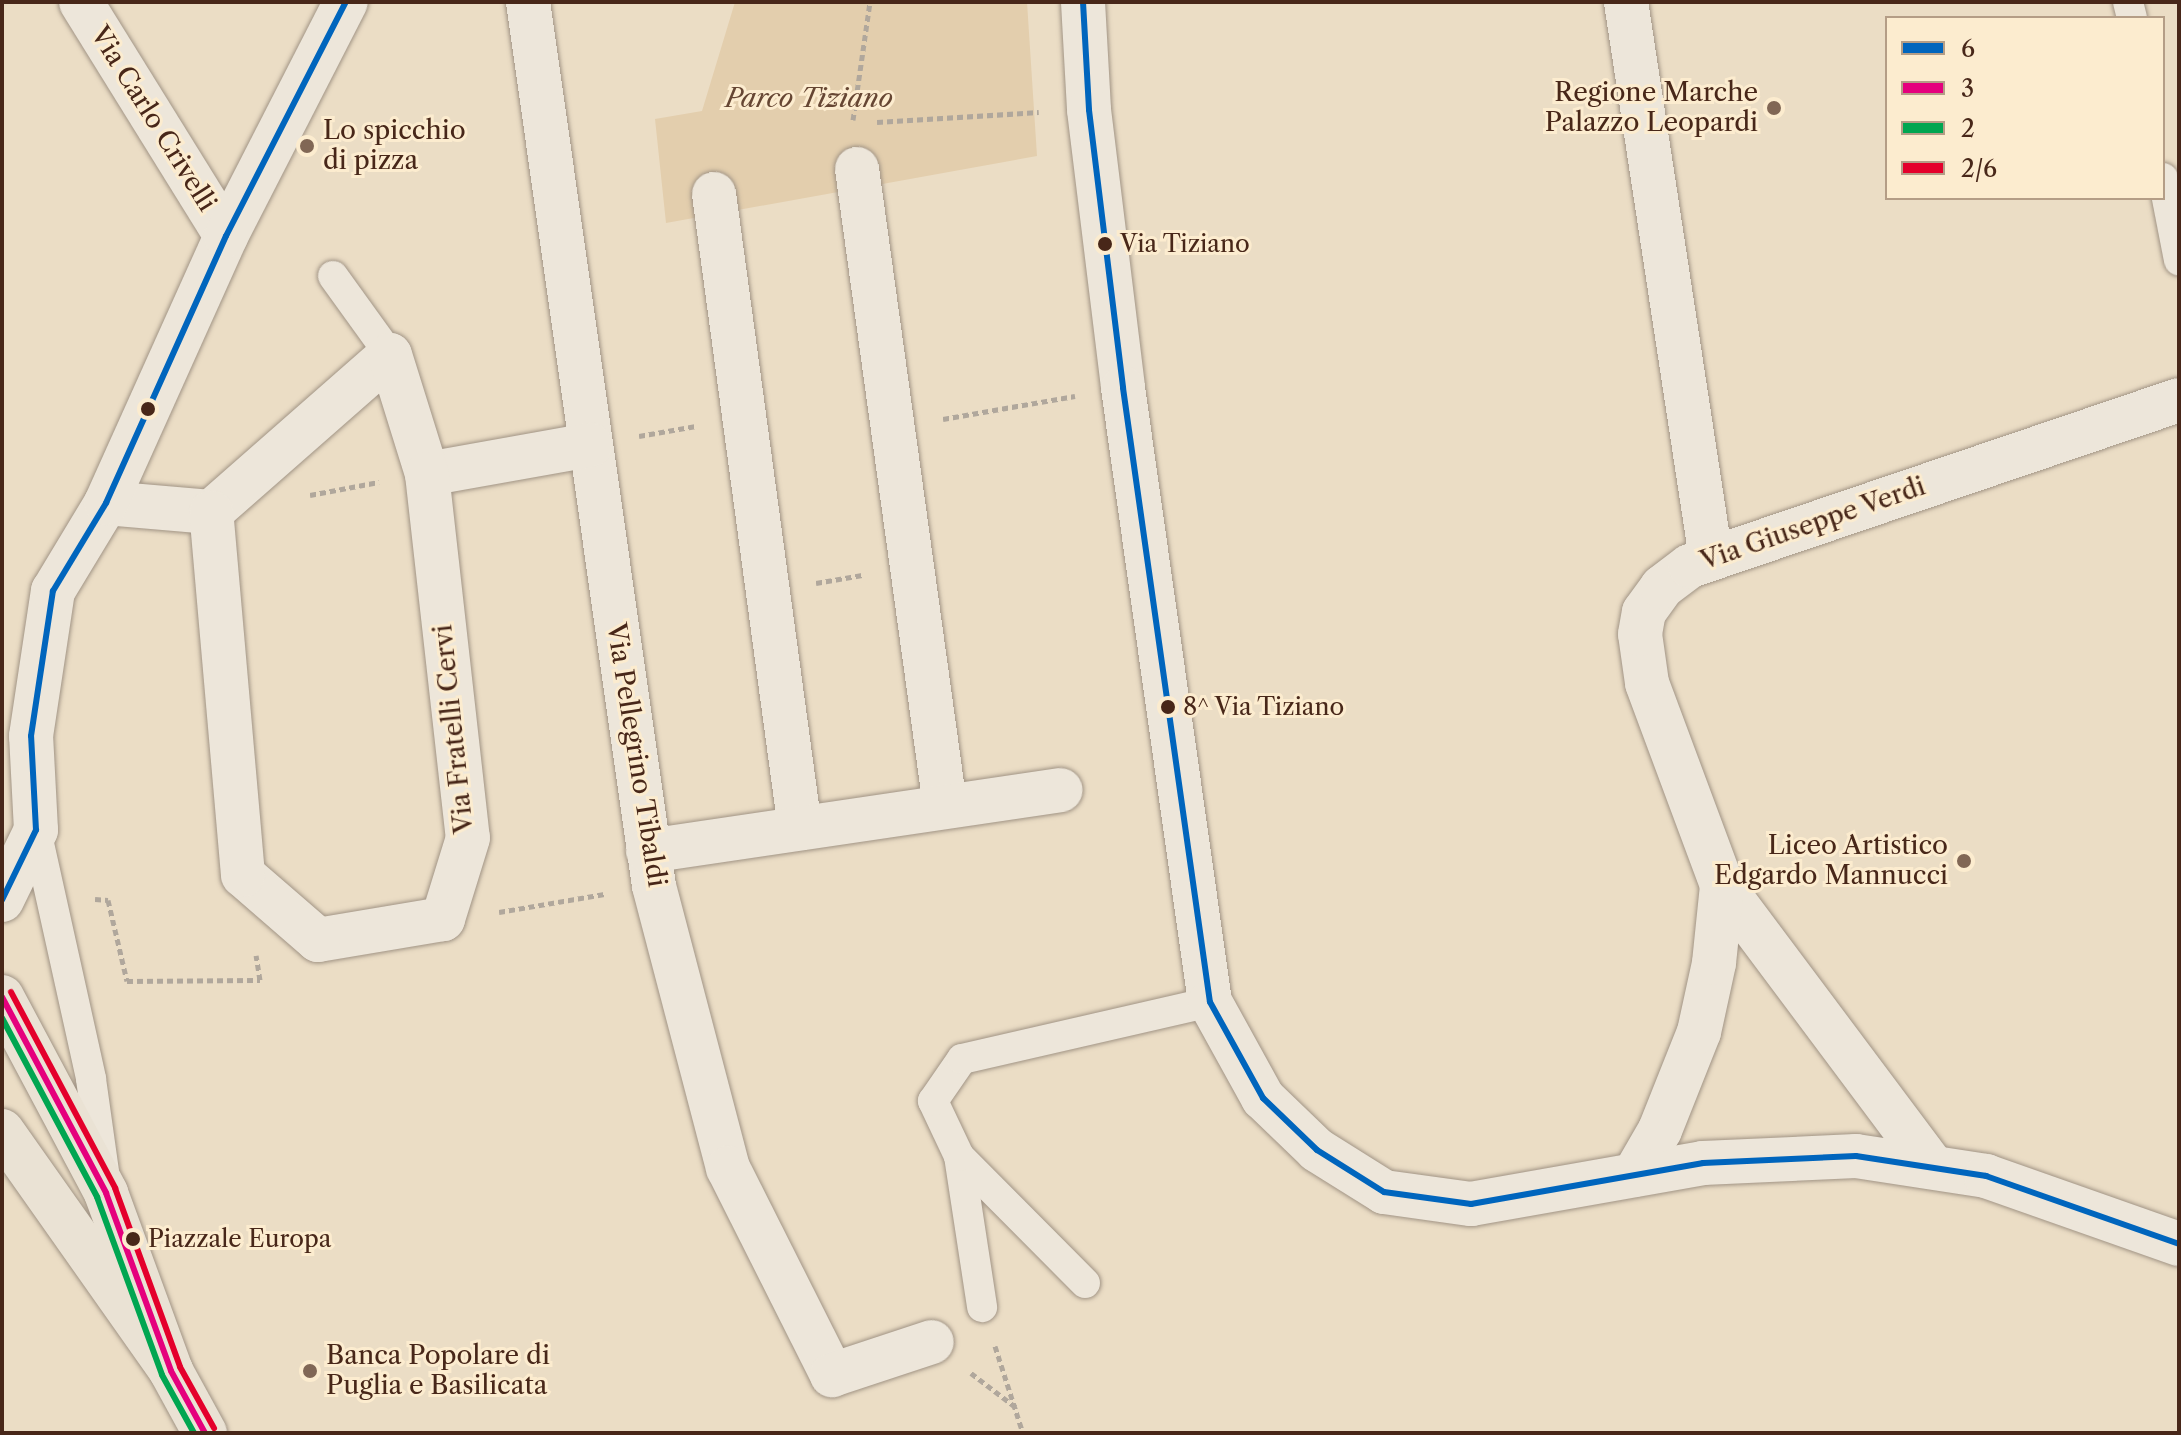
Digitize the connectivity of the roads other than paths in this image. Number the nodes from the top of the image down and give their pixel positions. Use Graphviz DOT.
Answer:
graph roads {
  1 [pos="81,2"];
  2 [pos="346,2"];
  3 [pos="528,2"];
  4 [pos="1083,2"];
  5 [pos="1626,2"];
  6 [pos="857,169"];
  7 [pos="2165,188"];
  8 [pos="714,194"];
  9 [pos="226,236"];
  10 [pos="2179,260"];
  11 [pos="333,276"];
  12 [pos="390,355"];
  13 [pos="2179,400"];
  14 [pos="590,445"];
  15 [pos="427,474"];
  16 [pos="106,503"];
  17 [pos="211,512"];
  18 [pos="1711,558"];
  19 [pos="31,743"];
  20 [pos="2,785"];
  21 [pos="1061,790"];
  22 [pos="945,806"];
  23 [pos="800,828"];
  24 [pos="36,830"];
  25 [pos="651,868"];
  26 [pos="1722,885"];
  27 [pos="2,900"];
  28 [pos="2,997"];
  29 [pos="1210,1002"];
  30 [pos="6,1135"];
  31 [pos="959,1156"];
  32 [pos="1932,1166"];
  33 [pos="1634,1175"];
  34 [pos="106,1193"];
  35 [pos="2179,1244"];
  36 [pos="1085,1283"];
  37 [pos="982,1307"];
  38 [pos="932,1342"];
  39 [pos="171,1371"];
  40 [pos="205,1433"];
  1 -- 9 [label="street, Via Carlo Crivelli"];
  2 -- 9 [label="street"];
  3 -- 14 [label="street, Via Pellegrino Tibaldi"];
  4 -- 29 [label="street"];
  5 -- 18 [label="street"];
  6 -- 22 [label="street"];
  7 -- 10 [label="lane"];
  8 -- 23 [label="street"];
  9 -- 16 [label="street"];
  11 -- 12 [label="lane, Via Fratelli Cervi"];
  12 -- 15 [label="street, Via Fratelli Cervi"];
  12 -- 17 [label="street"];
  13 -- 18 [label="street, Via Giuseppe Verdi"];
  14 -- 15 [label="street"];
  14 -- 25 [label="street, Via Pellegrino Tibaldi"];
  15 -- 17 [label="street, Via Fratelli Cervi"];
  16 -- 17 [label="street"];
  16 -- 19 [label="street"];
  18 -- 26 [label="street, Via Giuseppe Verdi"];
  19 -- 20 [label="street"];
  19 -- 24 [label="street"];
  21 -- 22 [label="street"];
  22 -- 23 [label="street"];
  23 -- 25 [label="street"];
  24 -- 27 [label="street"];
  24 -- 34 [label="lane"];
  25 -- 38 [label="street, Via Pellegrino Tibaldi"];
  26 -- 32 [label="street, Via Giuseppe Verdi"];
  26 -- 33 [label="street, Via Giuseppe Verdi"];
  28 -- 34 [label="main road"];
  29 -- 31 [label="lane"];
  29 -- 33 [label="street"];
  30 -- 39 [label="main road"];
  31 -- 36 [label="lane"];
  31 -- 37 [label="lane"];
  32 -- 33 [label="street"];
  32 -- 35 [label="street"];
  34 -- 39 [label="main road"];
  39 -- 40 [label="main road"];
}
